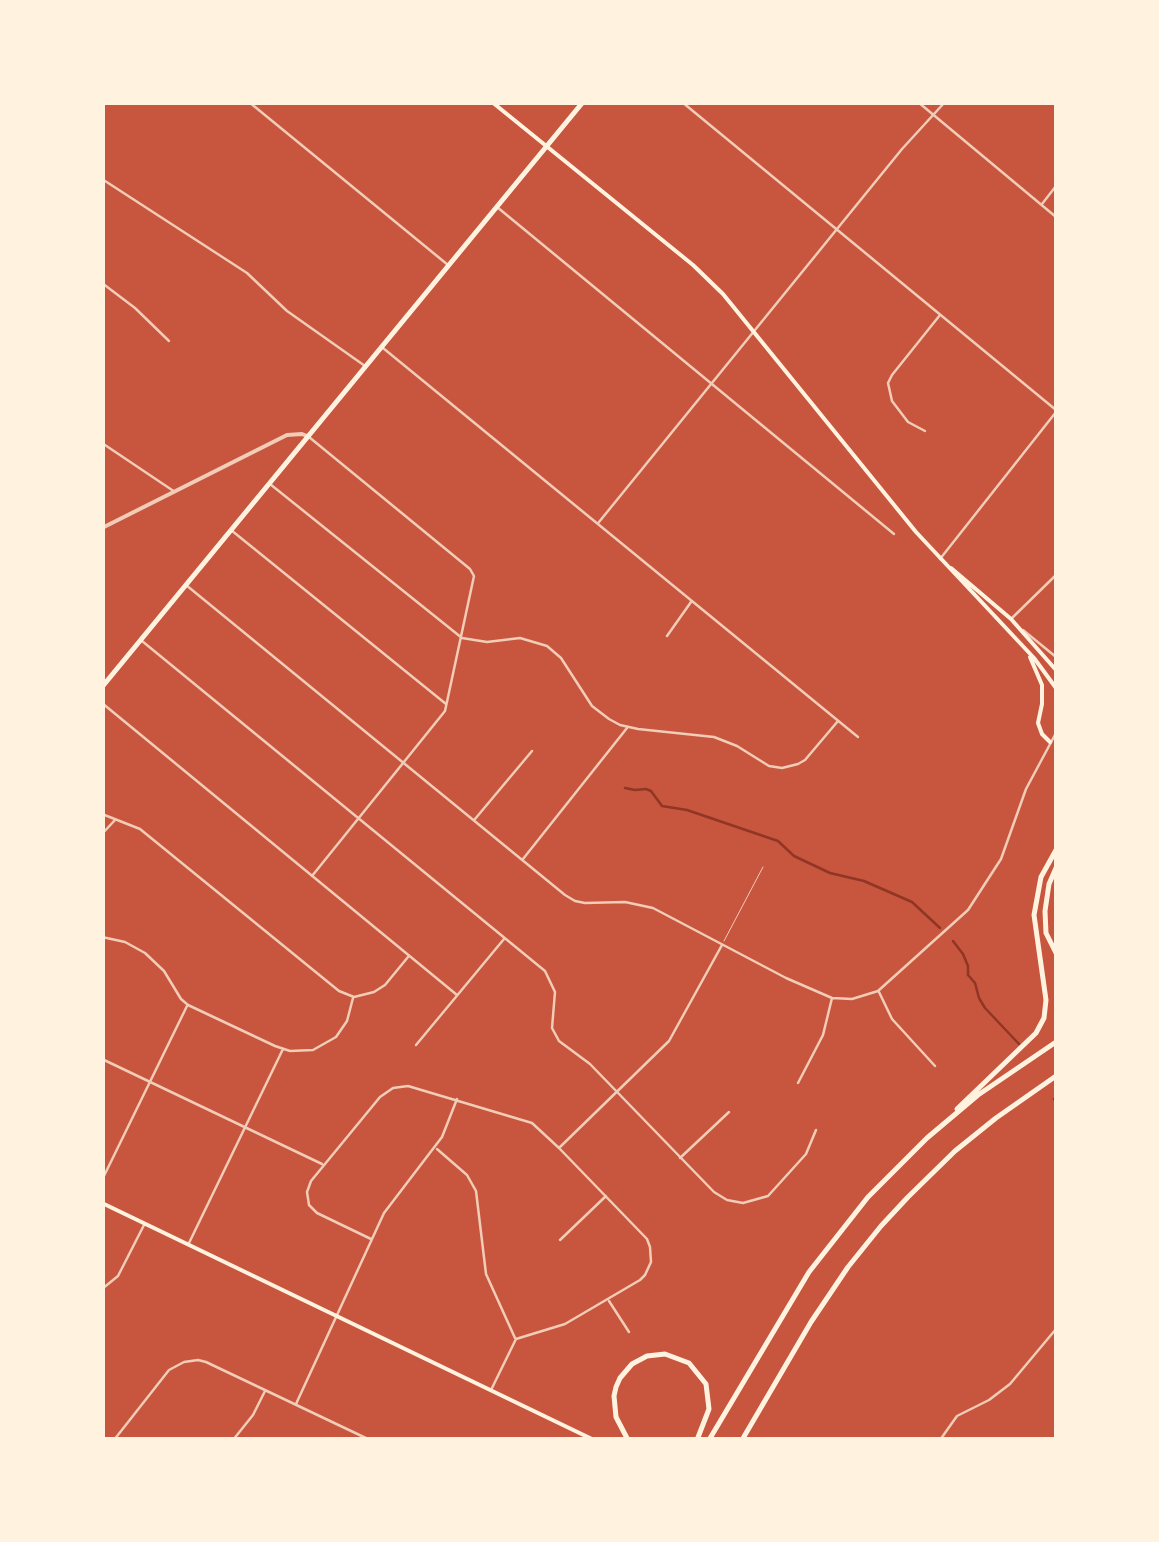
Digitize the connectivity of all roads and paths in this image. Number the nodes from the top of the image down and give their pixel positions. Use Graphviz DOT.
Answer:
graph roads {
  1 [pos="248,102"];
  2 [pos="492,102"];
  3 [pos="582,102"];
  4 [pos="682,102"];
  5 [pos="918,102"];
  6 [pos="945,102"];
  7 [pos="934,116"];
  8 [pos="547,145"];
  9 [pos="102,178"];
  10 [pos="1056,186"];
  11 [pos="1041,204"];
  12 [pos="496,207"];
  13 [pos="1056,217"];
  14 [pos="837,229"];
  15 [pos="449,266"];
  16 [pos="102,284"];
  17 [pos="940,314"];
  18 [pos="753,330"];
  19 [pos="168,341"];
  20 [pos="383,348"];
  21 [pos="366,367"];
  22 [pos="711,383"];
  23 [pos="1056,410"];
  24 [pos="925,431"];
  25 [pos="308,436"];
  26 [pos="102,443"];
  27 [pos="269,483"];
  28 [pos="176,492"];
  29 [pos="598,523"];
  30 [pos="102,528"];
  31 [pos="231,530"];
  32 [pos="894,534"];
  33 [pos="940,559"];
  34 [pos="1056,574"];
  35 [pos="186,585"];
  36 [pos="692,601"];
  37 [pos="1011,619"];
  38 [pos="1020,627"];
  39 [pos="667,636"];
  40 [pos="462,638"];
  41 [pos="141,640"];
  42 [pos="1025,649"];
  43 [pos="1056,658"];
  44 [pos="1056,670"];
  45 [pos="102,687"];
  46 [pos="1056,688"];
  47 [pos="102,703"];
  48 [pos="447,705"];
  49 [pos="838,720"];
  50 [pos="628,728"];
  51 [pos="1056,733"];
  52 [pos="858,737"];
  53 [pos="1050,742"];
  54 [pos="532,751"];
  55 [pos="404,762"];
  56 [pos="102,814"];
  57 [pos="359,818"];
  58 [pos="115,820"];
  59 [pos="474,820"];
  60 [pos="102,834"];
  61 [pos="1056,850"];
  62 [pos="522,860"];
  63 [pos="763,866"];
  64 [pos="1056,868"];
  65 [pos="312,876"];
  66 [pos="102,938"];
  67 [pos="504,938"];
  68 [pos="722,944"];
  69 [pos="1056,953"];
  70 [pos="409,956"];
  71 [pos="878,991"];
  72 [pos="457,996"];
  73 [pos="354,997"];
  74 [pos="832,998"];
  75 [pos="188,1004"];
  76 [pos="1056,1042"];
  77 [pos="416,1046"];
  78 [pos="283,1049"];
  79 [pos="102,1059"];
  80 [pos="935,1066"];
  81 [pos="1056,1076"];
  82 [pos="150,1082"];
  83 [pos="798,1083"];
  84 [pos="617,1093"];
  85 [pos="457,1099"];
  86 [pos="729,1112"];
  87 [pos="245,1128"];
  88 [pos="816,1130"];
  89 [pos="927,1138"];
  90 [pos="435,1148"];
  91 [pos="559,1148"];
  92 [pos="680,1158"];
  93 [pos="324,1165"];
  94 [pos="102,1180"];
  95 [pos="606,1196"];
  96 [pos="102,1203"];
  97 [pos="144,1224"];
  98 [pos="372,1239"];
  99 [pos="560,1240"];
  100 [pos="188,1244"];
  101 [pos="102,1288"];
  102 [pos="608,1300"];
  103 [pos="336,1316"];
  104 [pos="1056,1329"];
  105 [pos="628,1332"];
  106 [pos="516,1339"];
  107 [pos="266,1390"];
  108 [pos="491,1390"];
  109 [pos="296,1404"];
  110 [pos="354,1432"];
  111 [pos="584,1437"];
  112 [pos="114,1440"];
  113 [pos="233,1440"];
  114 [pos="349,1440"];
  115 [pos="370,1440"];
  116 [pos="594,1440"];
  117 [pos="628,1440"];
  118 [pos="697,1440"];
  119 [pos="709,1440"];
  120 [pos="742,1440"];
  121 [pos="940,1440"];
  1 -- 15 [label="street"];
  2 -- 8 [label="main road"];
  3 -- 8 [label="main road"];
  4 -- 14 [label="street"];
  5 -- 7 [label="street"];
  6 -- 7 [label="street"];
  7 -- 11 [label="street"];
  7 -- 14 [label="street"];
  8 -- 12 [label="main road"];
  8 -- 18 [label="main road"];
  9 -- 21 [label="street"];
  10 -- 11 [label="street"];
  11 -- 13 [label="street"];
  12 -- 15 [label="main road"];
  12 -- 22 [label="street"];
  14 -- 17 [label="street"];
  14 -- 18 [label="street"];
  15 -- 20 [label="main road"];
  16 -- 19 [label="street"];
  17 -- 23 [label="street"];
  17 -- 24 [label="street"];
  18 -- 22 [label="street"];
  18 -- 33 [label="main road"];
  20 -- 21 [label="main road"];
  20 -- 29 [label="street"];
  21 -- 25 [label="main road"];
  22 -- 29 [label="street"];
  22 -- 32 [label="street"];
  23 -- 33 [label="street"];
  25 -- 27 [label="main road"];
  25 -- 28 [label="street"];
  25 -- 40 [label="street"];
  26 -- 28 [label="street"];
  27 -- 31 [label="main road"];
  27 -- 40 [label="street"];
  28 -- 30 [label="street"];
  29 -- 36 [label="street"];
  31 -- 35 [label="main road"];
  31 -- 48 [label="street"];
  33 -- 37 [label="main road"];
  33 -- 42 [label="main road"];
  34 -- 37 [label="street"];
  35 -- 41 [label="main road"];
  35 -- 55 [label="street"];
  36 -- 39 [label="street"];
  36 -- 49 [label="street"];
  37 -- 38 [label="main road"];
  38 -- 43 [label="street"];
  38 -- 44 [label="main road"];
  40 -- 48 [label="street"];
  40 -- 50 [label="street"];
  41 -- 45 [label="main road"];
  41 -- 57 [label="street"];
  42 -- 46 [label="main road"];
  42 -- 53 [label="main road"];
  47 -- 65 [label="street"];
  48 -- 55 [label="street"];
  49 -- 50 [label="street"];
  49 -- 52 [label="street"];
  50 -- 62 [label="street"];
  51 -- 53 [label="street"];
  53 -- 71 [label="street"];
  54 -- 59 [label="street"];
  55 -- 57 [label="street"];
  55 -- 59 [label="street"];
  56 -- 58 [label="street"];
  57 -- 65 [label="street"];
  57 -- 67 [label="street"];
  58 -- 60 [label="street"];
  58 -- 73 [label="street"];
  59 -- 62 [label="street"];
  61 -- 89 [label="main road"];
  62 -- 68 [label="street"];
  63 -- 68 [label="lane"];
  64 -- 69 [label="main road"];
  65 -- 70 [label="street"];
  66 -- 75 [label="street"];
  67 -- 72 [label="street"];
  67 -- 84 [label="street"];
  68 -- 74 [label="street"];
  68 -- 84 [label="street"];
  70 -- 72 [label="street"];
  70 -- 73 [label="street"];
  71 -- 74 [label="street"];
  71 -- 80 [label="street"];
  72 -- 77 [label="street"];
  73 -- 78 [label="street"];
  74 -- 83 [label="street"];
  75 -- 78 [label="street"];
  75 -- 82 [label="street"];
  76 -- 89 [label="main road"];
  78 -- 87 [label="street"];
  79 -- 82 [label="street"];
  81 -- 120 [label="main road"];
  82 -- 87 [label="street"];
  82 -- 94 [label="street"];
  84 -- 91 [label="street"];
  84 -- 92 [label="street"];
  85 -- 90 [label="street"];
  85 -- 91 [label="street"];
  85 -- 93 [label="street"];
  86 -- 92 [label="street"];
  87 -- 93 [label="street"];
  87 -- 100 [label="street"];
  88 -- 92 [label="street"];
  89 -- 119 [label="main road"];
  90 -- 98 [label="street"];
  90 -- 106 [label="street"];
  91 -- 95 [label="street"];
  93 -- 98 [label="street"];
  95 -- 99 [label="street"];
  95 -- 102 [label="street"];
  96 -- 97 [label="main road"];
  97 -- 100 [label="main road"];
  97 -- 101 [label="street"];
  98 -- 103 [label="street"];
  100 -- 103 [label="main road"];
  102 -- 105 [label="street"];
  102 -- 106 [label="street"];
  103 -- 108 [label="main road"];
  103 -- 109 [label="street"];
  104 -- 121 [label="street"];
  106 -- 108 [label="street"];
  107 -- 109 [label="street"];
  107 -- 112 [label="street"];
  107 -- 113 [label="street"];
  108 -- 111 [label="main road"];
  109 -- 110 [label="street"];
  110 -- 114 [label="street"];
  110 -- 115 [label="street"];
  111 -- 116 [label="main road"];
  117 -- 118 [label="main road"];
}
